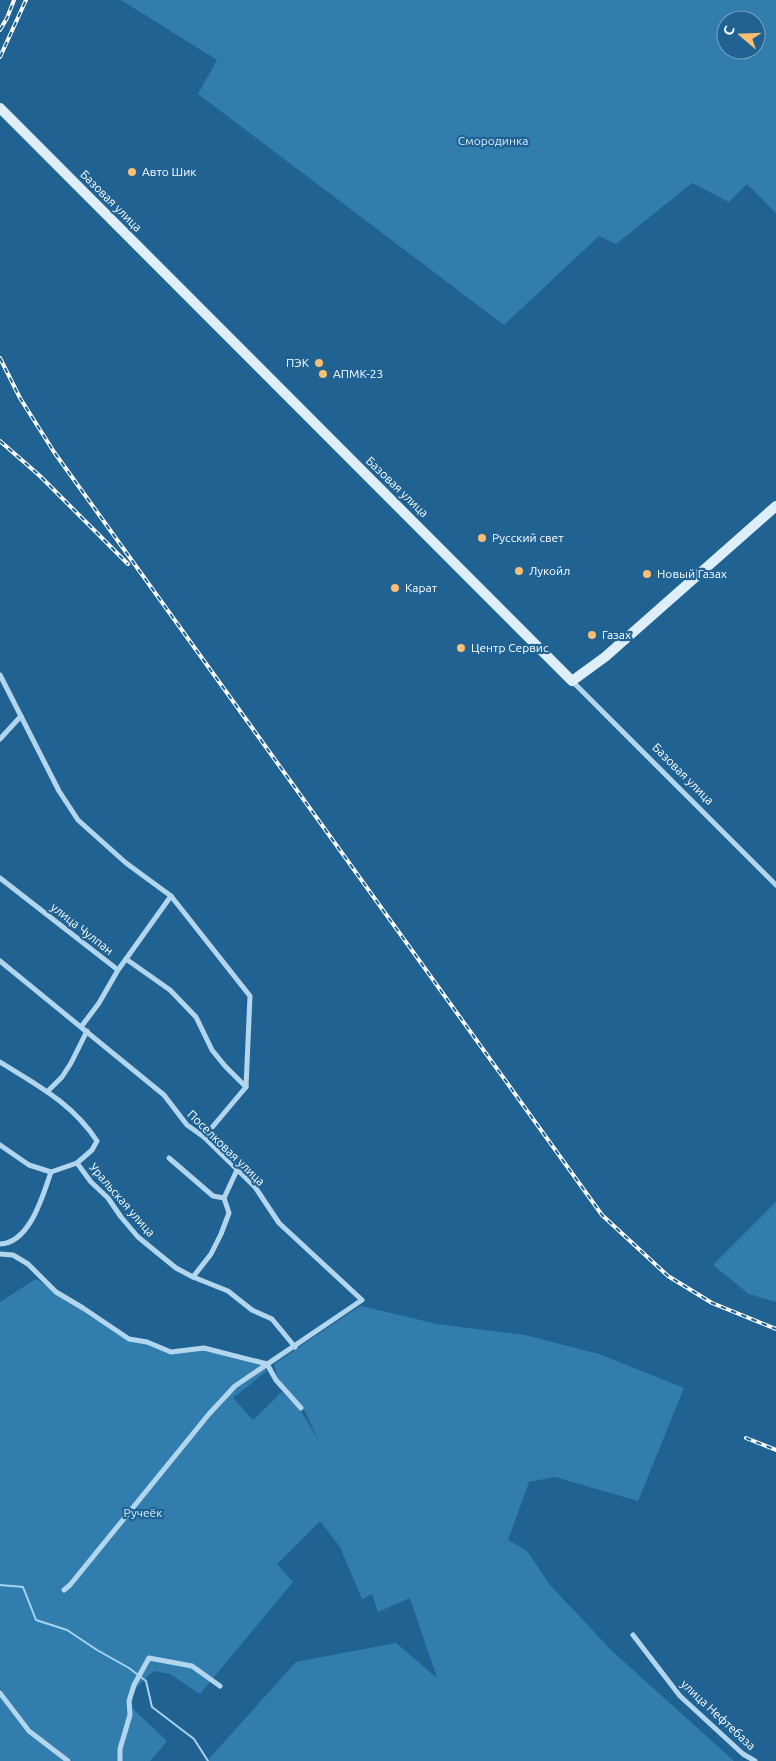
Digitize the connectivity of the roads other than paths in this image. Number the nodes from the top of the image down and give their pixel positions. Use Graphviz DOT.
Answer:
graph roads {
  1 [pos="0,108"];
  2 [pos="776,506"];
  3 [pos="0,675"];
  4 [pos="572,681"];
  5 [pos="21,716"];
  6 [pos="0,739"];
  7 [pos="0,878"];
  8 [pos="776,885"];
  9 [pos="171,896"];
  10 [pos="126,958"];
  11 [pos="0,961"];
  12 [pos="118,970"];
  13 [pos="81,1027"];
  14 [pos="87,1031"];
  15 [pos="0,1062"];
  16 [pos="246,1087"];
  17 [pos="48,1091"];
  18 [pos="204,1137"];
  19 [pos="0,1145"];
  20 [pos="169,1158"];
  21 [pos="77,1163"];
  22 [pos="237,1170"];
  23 [pos="51,1172"];
  24 [pos="224,1198"];
  25 [pos="0,1244"];
  26 [pos="0,1254"];
  27 [pos="193,1277"];
  28 [pos="295,1347"];
  29 [pos="267,1364"];
  30 [pos="301,1408"];
  31 [pos="64,1590"];
  32 [pos="633,1635"];
  33 [pos="220,1686"];
  34 [pos="0,1693"];
  35 [pos="68,1761"];
  36 [pos="120,1761"];
  37 [pos="755,1761"];
  1 -- 4 [label="main road, Базовая улица"];
  2 -- 4 [label="main road"];
  3 -- 5 [label="street"];
  4 -- 8 [label="street, Базовая улица"];
  5 -- 6 [label="street"];
  5 -- 9 [label="street"];
  7 -- 12 [label="street, улица Чулпан"];
  9 -- 10 [label="street"];
  9 -- 16 [label="street"];
  10 -- 12 [label="street, улица Чулпан"];
  10 -- 16 [label="street, улица Чулпан"];
  11 -- 13 [label="street, Поселковая улица"];
  12 -- 13 [label="street"];
  13 -- 14 [label="street, Поселковая улица"];
  14 -- 17 [label="street"];
  14 -- 18 [label="street, Поселковая улица"];
  15 -- 17 [label="street"];
  16 -- 18 [label="street"];
  17 -- 21 [label="street"];
  18 -- 22 [label="street, Поселковая улица"];
  19 -- 23 [label="street"];
  20 -- 24 [label="street"];
  21 -- 23 [label="street, Уральская улица"];
  21 -- 27 [label="street, Уральская улица"];
  22 -- 24 [label="street"];
  22 -- 28 [label="street, Поселковая улица"];
  23 -- 25 [label="street"];
  24 -- 27 [label="street"];
  26 -- 29 [label="street"];
  27 -- 28 [label="street, Уральская улица"];
  28 -- 29 [label="street"];
  29 -- 30 [label="street"];
  29 -- 31 [label="street"];
  32 -- 37 [label="street, улица Нефтебаза"];
  33 -- 36 [label="street"];
  34 -- 35 [label="street"];
}
